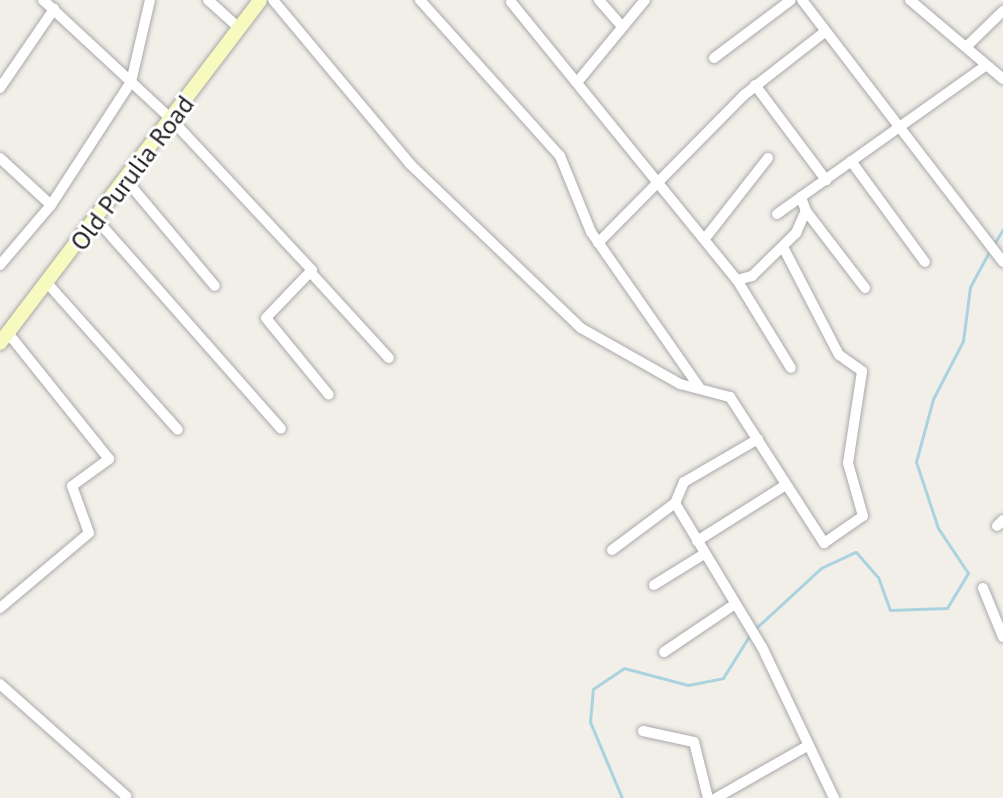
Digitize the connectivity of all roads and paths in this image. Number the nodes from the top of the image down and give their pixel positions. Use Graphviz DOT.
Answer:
graph roads {
  1 [pos="43,0"];
  2 [pos="150,0"];
  3 [pos="208,0"];
  4 [pos="260,0"];
  5 [pos="273,0"];
  6 [pos="420,0"];
  7 [pos="599,0"];
  8 [pos="645,0"];
  9 [pos="791,0"];
  10 [pos="802,0"];
  11 [pos="910,0"];
  12 [pos="511,2"];
  13 [pos="54,9"];
  14 [pos="1003,11"];
  15 [pos="622,26"];
  16 [pos="239,28"];
  17 [pos="822,34"];
  18 [pos="966,47"];
  19 [pos="714,58"];
  20 [pos="985,66"];
  21 [pos="1003,79"];
  22 [pos="579,80"];
  23 [pos="131,82"];
  24 [pos="755,85"];
  25 [pos="0,88"];
  26 [pos="171,119"];
  27 [pos="897,130"];
  28 [pos="0,158"];
  29 [pos="768,158"];
  30 [pos="851,161"];
  31 [pos="126,180"];
  32 [pos="661,180"];
  33 [pos="826,180"];
  34 [pos="801,197"];
  35 [pos="51,205"];
  36 [pos="806,211"];
  37 [pos="777,214"];
  38 [pos="97,220"];
  39 [pos="707,236"];
  40 [pos="598,243"];
  41 [pos="784,249"];
  42 [pos="925,262"];
  43 [pos="1003,262"];
  44 [pos="0,265"];
  45 [pos="314,276"];
  46 [pos="737,280"];
  47 [pos="48,284"];
  48 [pos="215,286"];
  49 [pos="865,288"];
  50 [pos="4,338"];
  51 [pos="389,358"];
  52 [pos="791,368"];
  53 [pos="699,387"];
  54 [pos="329,395"];
  55 [pos="281,429"];
  56 [pos="178,430"];
  57 [pos="758,439"];
  58 [pos="784,486"];
  59 [pos="675,503"];
  60 [pos="697,541"];
  61 [pos="612,550"];
  62 [pos="704,554"];
  63 [pos="654,585"];
  64 [pos="983,588"];
  65 [pos="735,604"];
  66 [pos="0,608"];
  67 [pos="1003,637"];
  68 [pos="664,652"];
  69 [pos="0,684"];
  70 [pos="643,731"];
  71 [pos="807,746"];
  72 [pos="126,796"];
  73 [pos="708,798"];
  74 [pos="716,798"];
  75 [pos="834,798"];
  1 -- 13 [label="street"];
  2 -- 23 [label="street"];
  3 -- 16 [label="street"];
  4 -- 16 [label="main road, Old Purulia Road"];
  5 -- 53 [label="street"];
  6 -- 40 [label="street"];
  7 -- 15 [label="street"];
  8 -- 15 [label="street"];
  9 -- 19 [label="street"];
  10 -- 17 [label="street"];
  11 -- 18 [label="street"];
  12 -- 22 [label="street"];
  13 -- 23 [label="street"];
  13 -- 25 [label="street"];
  14 -- 18 [label="street"];
  15 -- 22 [label="street"];
  16 -- 26 [label="main road, Old Purulia Road"];
  17 -- 24 [label="street"];
  17 -- 27 [label="street"];
  18 -- 20 [label="street"];
  20 -- 21 [label="street"];
  20 -- 27 [label="street"];
  22 -- 32 [label="street"];
  23 -- 26 [label="street"];
  23 -- 35 [label="street"];
  24 -- 32 [label="street"];
  24 -- 33 [label="street"];
  26 -- 31 [label="main road, Old Purulia Road"];
  26 -- 45 [label="street"];
  27 -- 30 [label="street"];
  27 -- 43 [label="street"];
  28 -- 35 [label="street"];
  29 -- 39 [label="street"];
  30 -- 33 [label="street"];
  30 -- 42 [label="street"];
  31 -- 38 [label="main road, Old Purulia Road"];
  31 -- 48 [label="street"];
  32 -- 39 [label="street"];
  32 -- 40 [label="street"];
  33 -- 34 [label="street"];
  34 -- 36 [label="street"];
  34 -- 37 [label="street"];
  35 -- 44 [label="street"];
  36 -- 41 [label="street"];
  36 -- 49 [label="street"];
  38 -- 47 [label="main road, Old Purulia Road"];
  38 -- 55 [label="street"];
  39 -- 46 [label="street"];
  40 -- 53 [label="street"];
  41 -- 46 [label="street"];
  41 -- 58 [label="street"];
  45 -- 51 [label="street"];
  45 -- 54 [label="street"];
  46 -- 52 [label="street"];
  47 -- 50 [label="main road, Old Purulia Road"];
  47 -- 56 [label="street"];
  50 -- 66 [label="street"];
  53 -- 57 [label="street"];
  57 -- 58 [label="street"];
  57 -- 59 [label="street"];
  58 -- 60 [label="street"];
  59 -- 60 [label="street"];
  59 -- 61 [label="street"];
  60 -- 62 [label="street"];
  62 -- 63 [label="street"];
  62 -- 65 [label="street"];
  64 -- 67 [label="street"];
  65 -- 68 [label="street"];
  65 -- 71 [label="street"];
  69 -- 72 [label="street"];
  70 -- 73 [label="street"];
  71 -- 74 [label="street"];
  71 -- 75 [label="street"];
}
